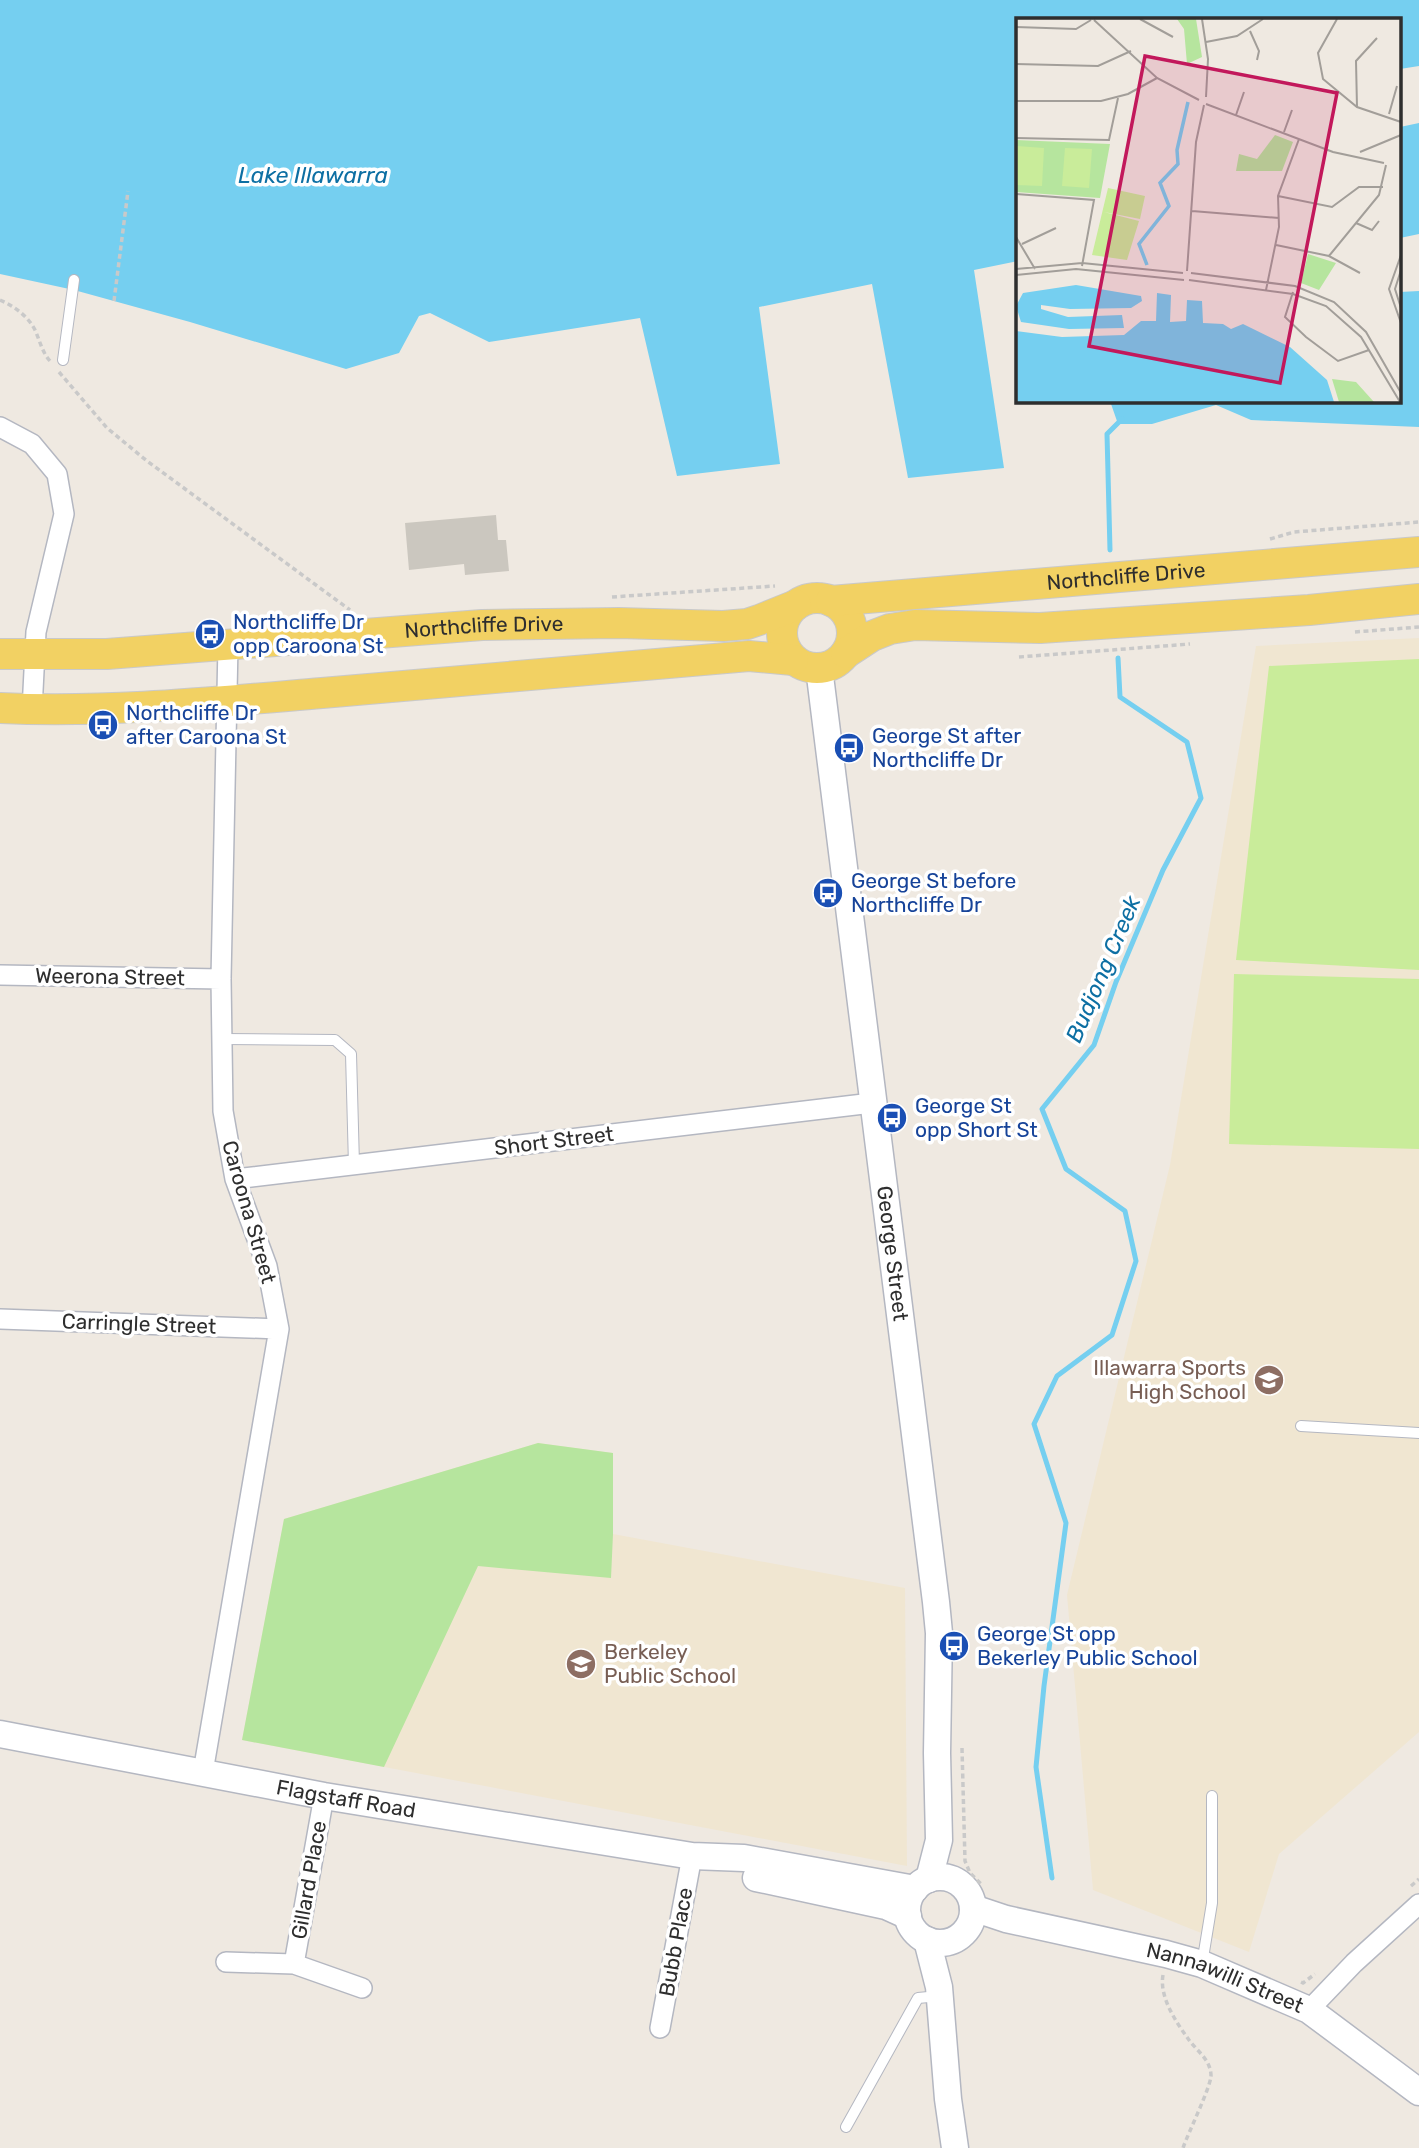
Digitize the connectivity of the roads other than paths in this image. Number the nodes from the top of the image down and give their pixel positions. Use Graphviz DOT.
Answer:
graph roads {
  1 [pos="74,280"];
  2 [pos="63,360"];
  3 [pos="0,426"];
  4 [pos="1419,552"];
  5 [pos="786,595"];
  6 [pos="1419,599"];
  7 [pos="831,601"];
  8 [pos="228,645"];
  9 [pos="846,653"];
  10 [pos="0,654"];
  11 [pos="34,655"];
  12 [pos="806,664"];
  13 [pos="228,701"];
  14 [pos="0,708"];
  15 [pos="32,710"];
  16 [pos="0,975"];
  17 [pos="221,979"];
  18 [pos="222,1039"];
  19 [pos="872,1103"];
  20 [pos="354,1164"];
  21 [pos="235,1179"];
  22 [pos="0,1319"];
  23 [pos="279,1329"];
  24 [pos="1301,1426"];
  25 [pos="1419,1433"];
  26 [pos="0,1734"];
  27 [pos="203,1772"];
  28 [pos="324,1796"];
  29 [pos="1212,1796"];
  30 [pos="692,1856"];
  31 [pos="933,1883"];
  32 [pos="1414,1896"];
  33 [pos="908,1916"];
  34 [pos="961,1921"];
  35 [pos="226,1962"];
  36 [pos="294,1964"];
  37 [pos="1202,1964"];
  38 [pos="362,1988"];
  39 [pos="939,1992"];
  40 [pos="1309,2010"];
  41 [pos="660,2028"];
  42 [pos="1419,2092"];
  43 [pos="846,2127"];
  44 [pos="955,2148"];
  1 -- 2 [label="lane"];
  3 -- 11 [label="street"];
  4 -- 7 [label="main road, Northcliffe Drive"];
  5 -- 7 [label="main road"];
  5 -- 8 [label="main road, Northcliffe Drive"];
  5 -- 12 [label="main road"];
  6 -- 9 [label="main road, Northcliffe Drive"];
  7 -- 9 [label="main road"];
  8 -- 11 [label="main road, Northcliffe Drive"];
  8 -- 13 [label="street, Caroona Street"];
  9 -- 12 [label="main road"];
  10 -- 11 [label="main road, Northcliffe Drive"];
  11 -- 15 [label="street"];
  12 -- 13 [label="main road"];
  12 -- 19 [label="main road, George Street"];
  13 -- 15 [label="main road"];
  13 -- 17 [label="street, Caroona Street"];
  14 -- 15 [label="main road"];
  16 -- 17 [label="street, Weerona Street"];
  17 -- 18 [label="street, Caroona Street"];
  18 -- 20 [label="lane"];
  18 -- 21 [label="street, Caroona Street"];
  19 -- 20 [label="street, Short Street"];
  19 -- 31 [label="main road, George Street"];
  20 -- 21 [label="street, Short Street"];
  21 -- 23 [label="street, Caroona Street"];
  22 -- 23 [label="street, Carringle Street"];
  23 -- 27 [label="street, Caroona Street"];
  24 -- 25 [label="lane"];
  26 -- 27 [label="main road, Flagstaff Road"];
  27 -- 28 [label="main road, Flagstaff Road"];
  28 -- 30 [label="main road, Flagstaff Road"];
  28 -- 36 [label="street, Gillard Place"];
  29 -- 37 [label="lane"];
  30 -- 31 [label="main road, Flagstaff Road"];
  30 -- 33 [label="main road, Flagstaff Road"];
  30 -- 41 [label="street, Bubb Place"];
  31 -- 33 [label="main road, George Street"];
  31 -- 34 [label="main road"];
  32 -- 40 [label="street"];
  33 -- 34 [label="main road"];
  34 -- 37 [label="main road, Nannawilli Street"];
  34 -- 39 [label="main road"];
  35 -- 36 [label="street, Gillard Place"];
  36 -- 38 [label="street, Gillard Place"];
  37 -- 40 [label="main road, Nannawilli Street"];
  39 -- 43 [label="lane"];
  39 -- 44 [label="main road"];
  40 -- 42 [label="main road, Nannawilli Street"];
}
